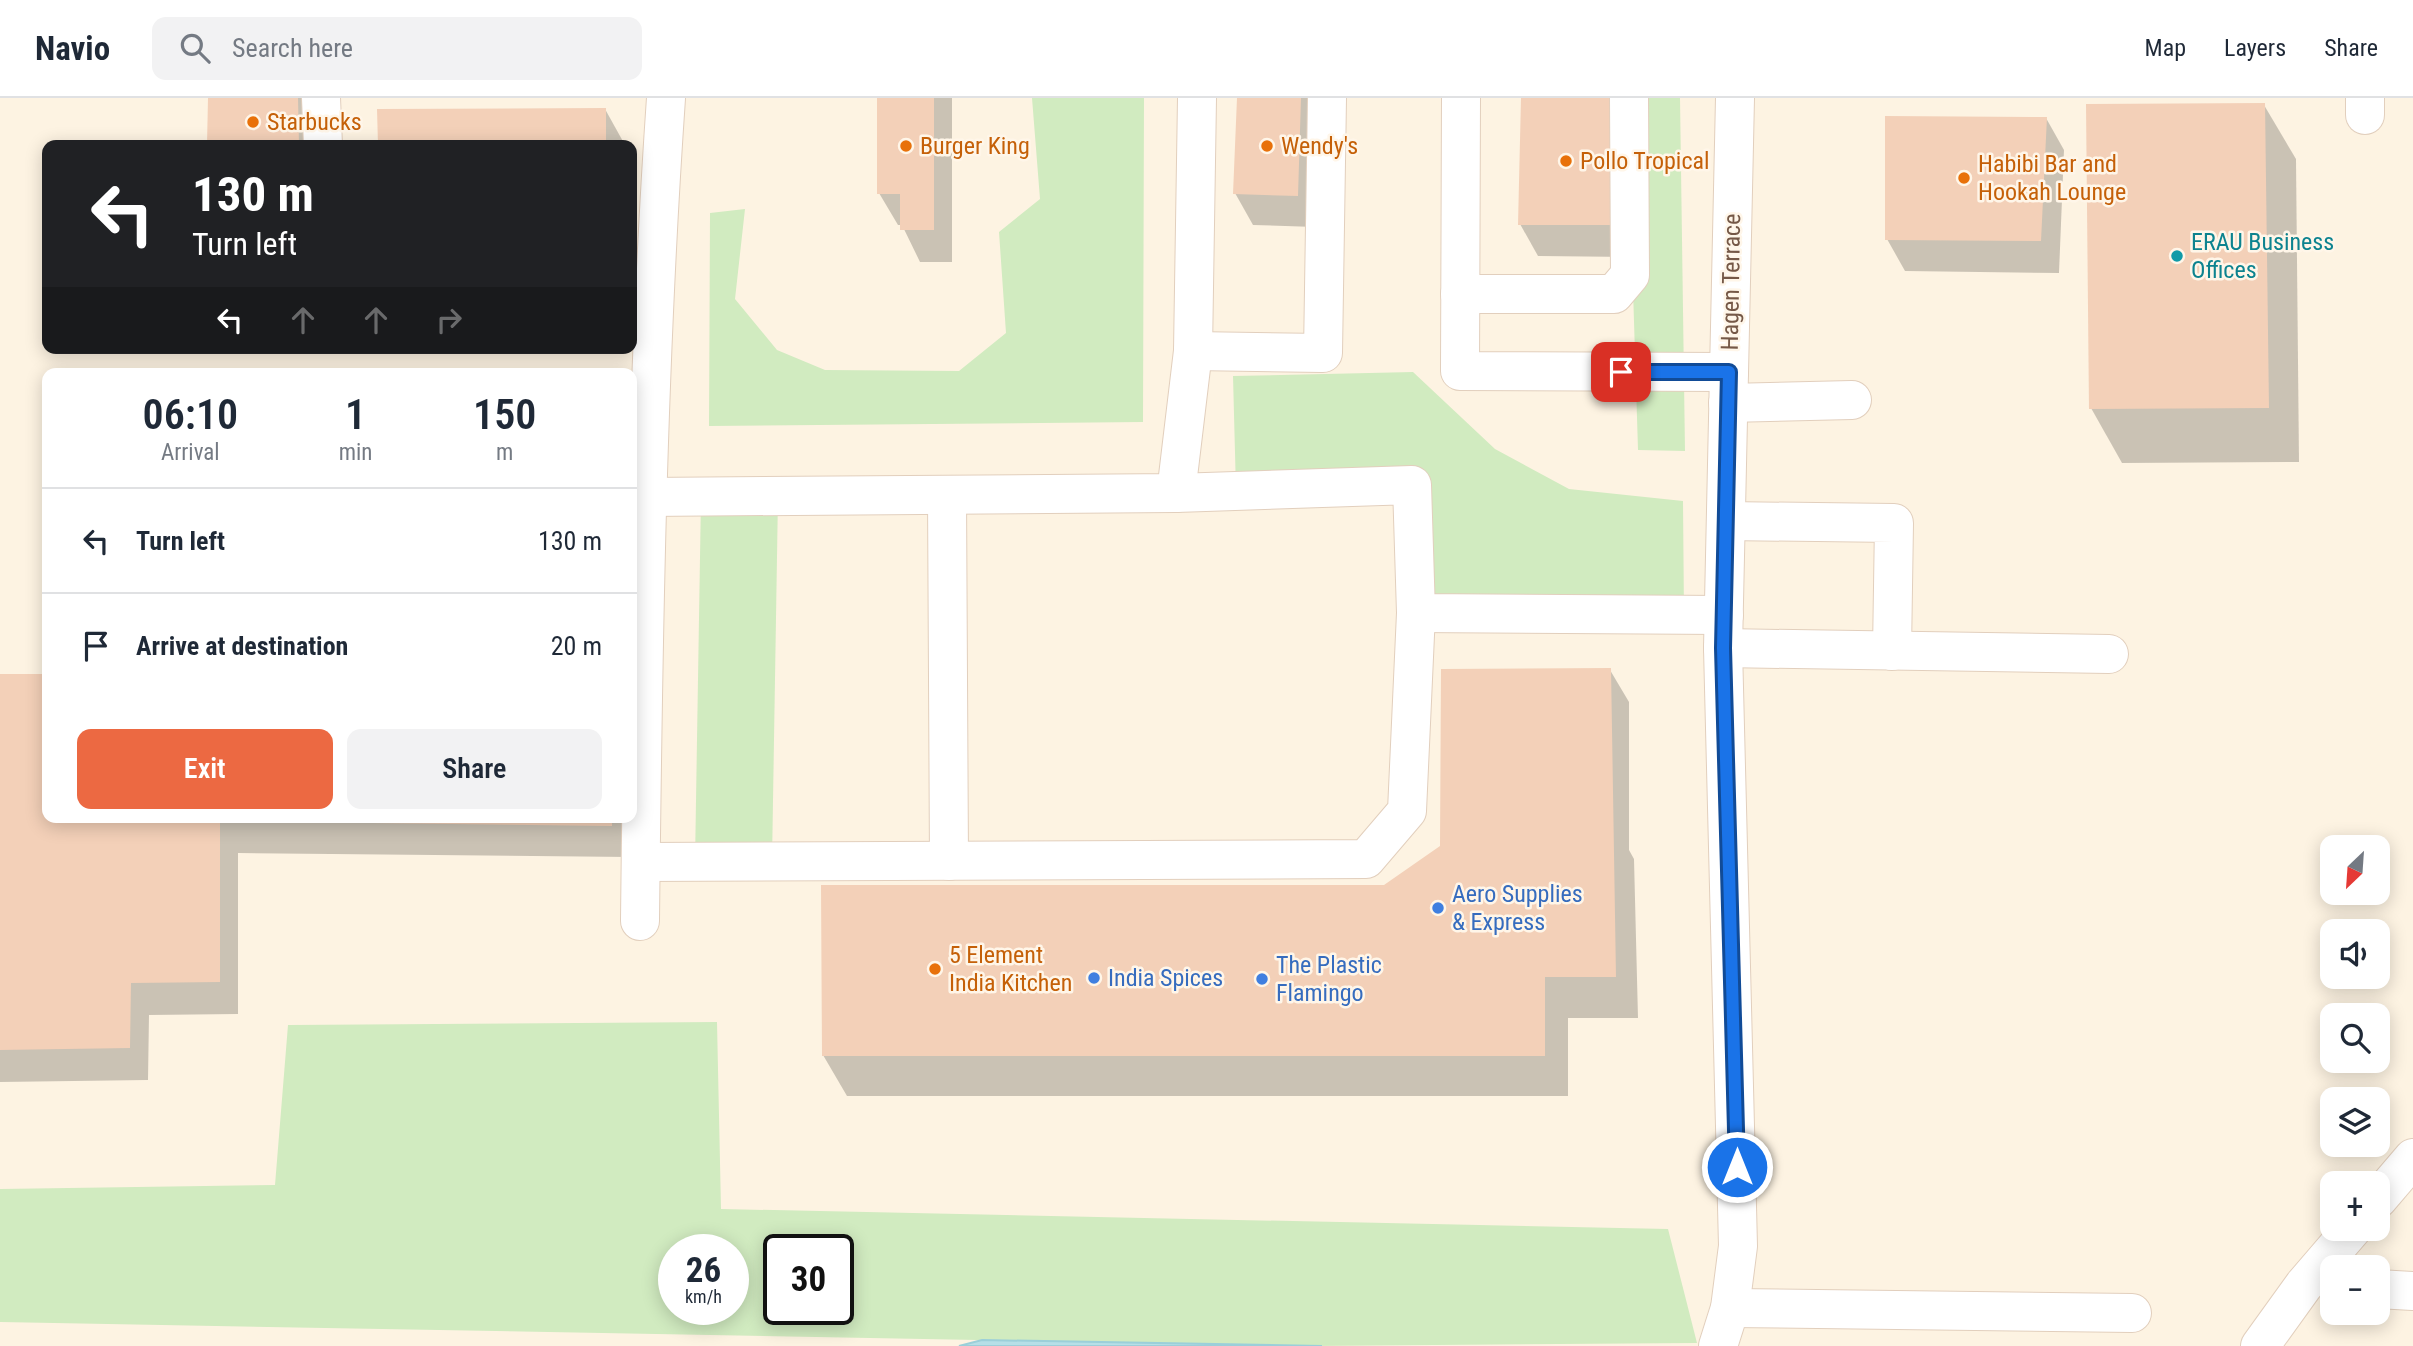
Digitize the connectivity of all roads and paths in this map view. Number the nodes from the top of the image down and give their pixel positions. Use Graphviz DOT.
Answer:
graph roads {
  1 [pos="321,98"];
  2 [pos="666,98"];
  3 [pos="1197,98"];
  4 [pos="1327,98"];
  5 [pos="1461,98"];
  6 [pos="1629,98"];
  7 [pos="1735,98"];
  8 [pos="323,140"];
  9 [pos="1460,294"];
  10 [pos="1193,351"];
  11 [pos="1729,387"];
  12 [pos="1852,400"];
  13 [pos="1176,493"];
  14 [pos="947,495"];
  15 [pos="646,497"];
  16 [pos="1726,521"];
  17 [pos="1416,613"];
  18 [pos="1723,632"];
  19 [pos="1892,651"];
  20 [pos="2109,654"];
  21 [pos="949,861"];
  22 [pos="641,862"];
  23 [pos="640,922"];
  24 [pos="2413,1158"];
  25 [pos="2390,1185"];
  26 [pos="2345,1241"];
  27 [pos="2318,1286"];
  28 [pos="2390,1290"];
  29 [pos="2413,1291"];
  30 [pos="1730,1308"];
  31 [pos="2133,1313"];
  32 [pos="1718,1346"];
  33 [pos="2260,1346"];
  1 -- 8 [label="street"];
  2 -- 15 [label="street"];
  3 -- 10 [label="street"];
  4 -- 10 [label="street"];
  5 -- 9 [label="street"];
  6 -- 9 [label="street"];
  7 -- 11 [label="street, Hagen Terrace"];
  9 -- 11 [label="street"];
  10 -- 13 [label="street"];
  11 -- 12 [label="street"];
  11 -- 16 [label="street, Hagen Terrace"];
  13 -- 14 [label="street"];
  13 -- 17 [label="street"];
  14 -- 15 [label="street"];
  14 -- 21 [label="street"];
  15 -- 22 [label="street"];
  16 -- 18 [label="street, Hagen Terrace"];
  16 -- 19 [label="street"];
  17 -- 18 [label="street"];
  17 -- 21 [label="street"];
  18 -- 19 [label="street"];
  18 -- 30 [label="street, Hagen Terrace"];
  19 -- 20 [label="street"];
  21 -- 22 [label="street"];
  22 -- 23 [label="street"];
  24 -- 25 [label="street"];
  26 -- 27 [label="street"];
  27 -- 33 [label="street"];
  28 -- 29 [label="street"];
  30 -- 31 [label="street"];
  30 -- 32 [label="street, Hagen Terrace"];
}
